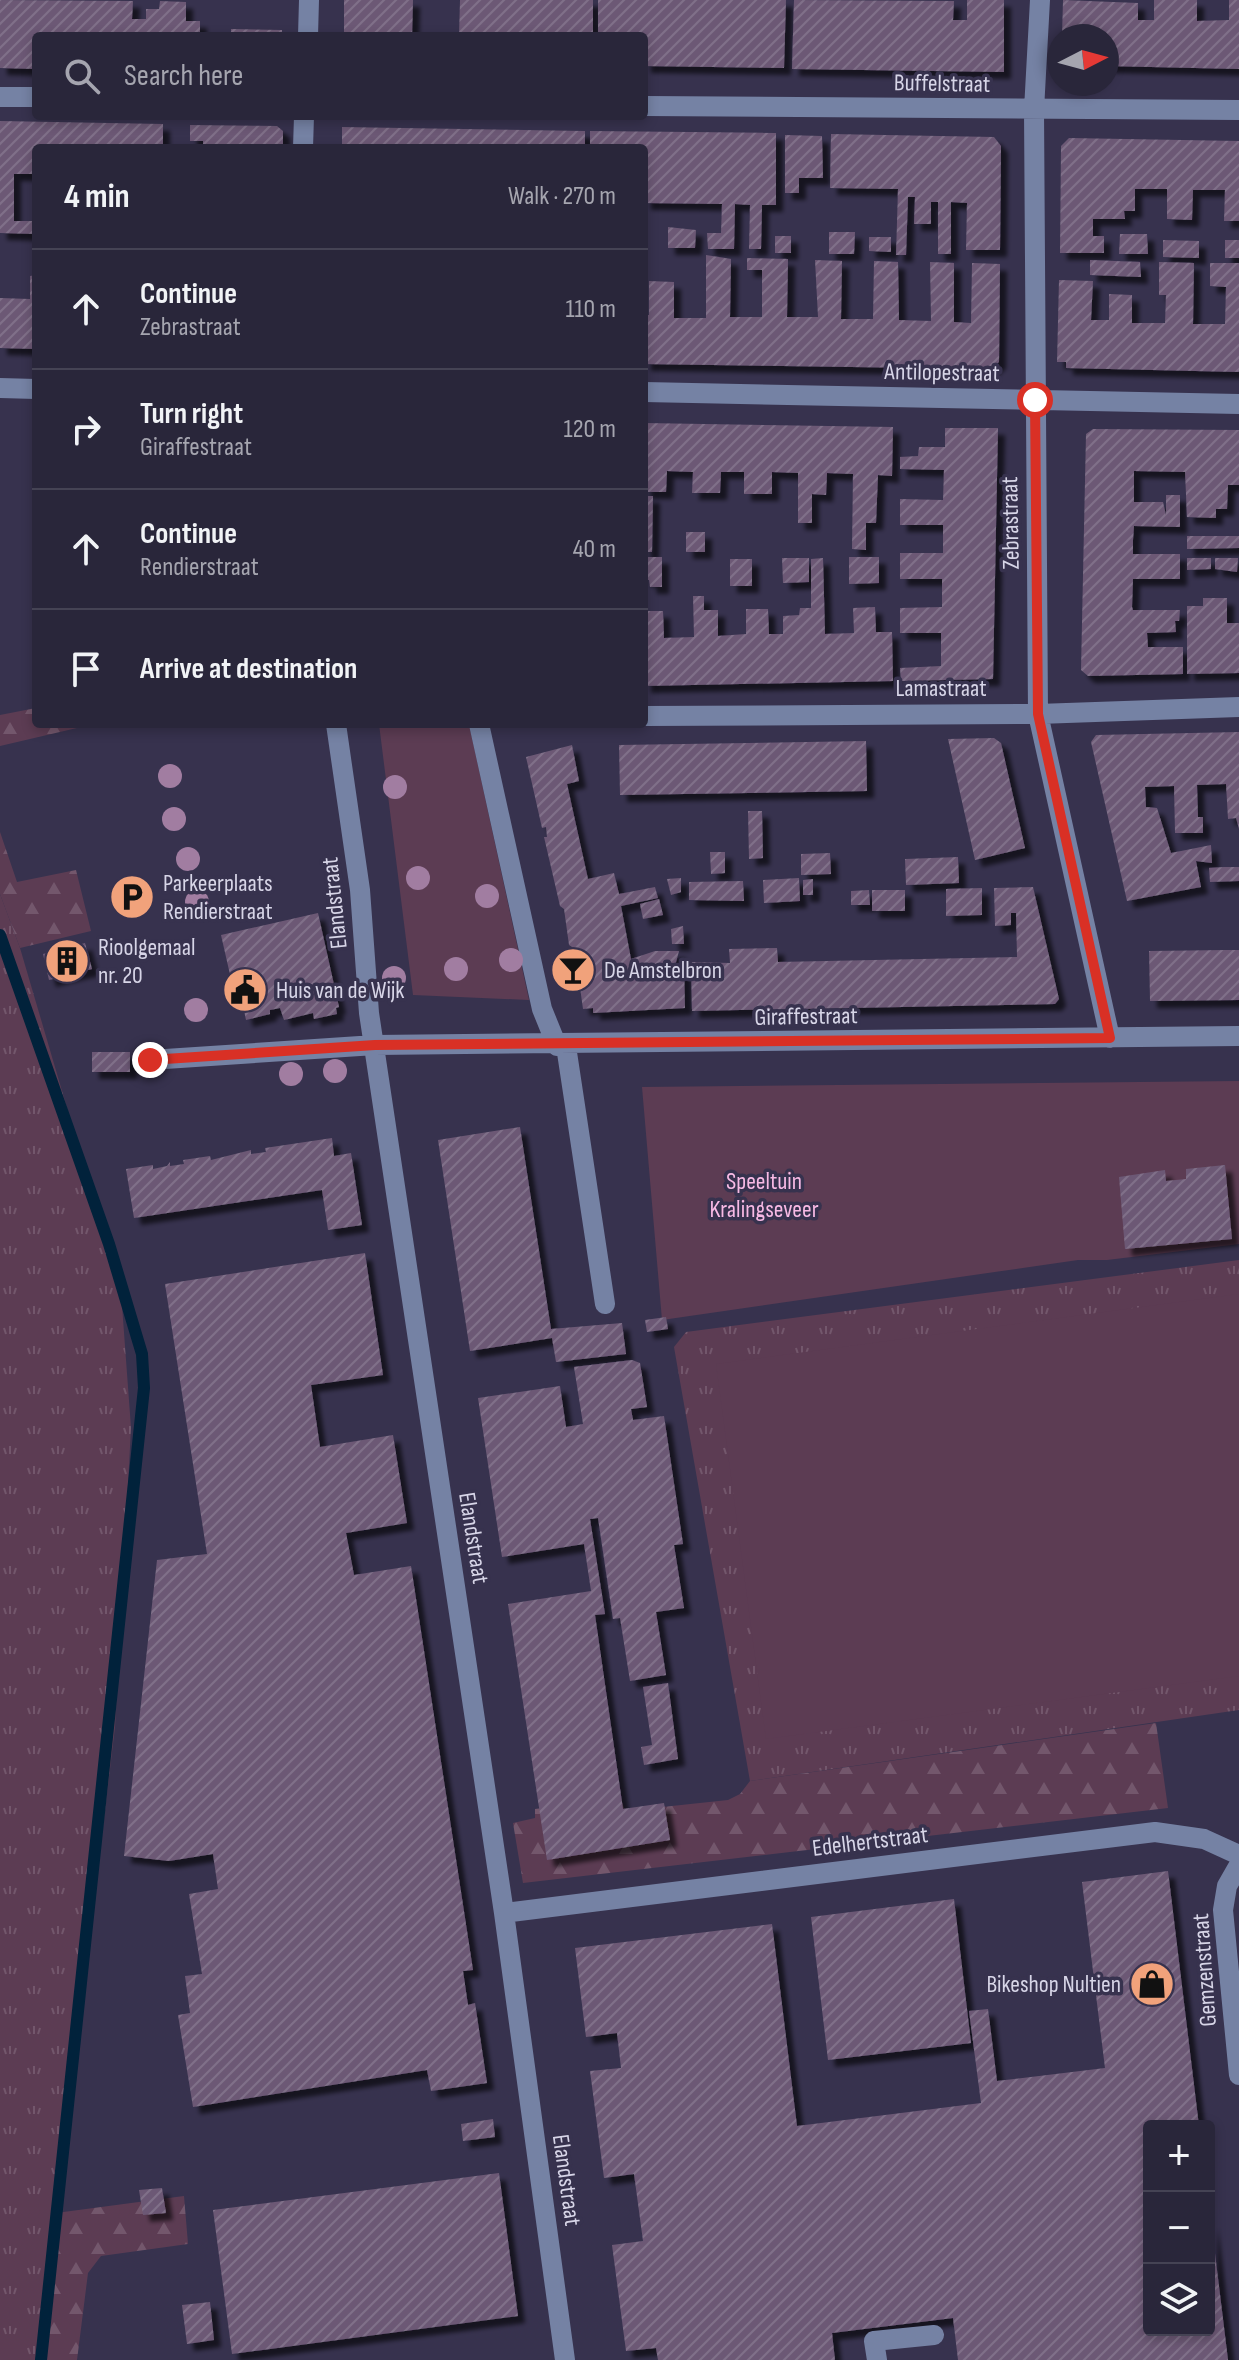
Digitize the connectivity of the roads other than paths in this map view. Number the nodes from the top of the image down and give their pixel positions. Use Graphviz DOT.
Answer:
graph roads {
  1 [pos="309,0"];
  2 [pos="1040,0"];
  3 [pos="308,32"];
  4 [pos="0,97"];
  5 [pos="32,97"];
  6 [pos="648,106"];
  7 [pos="1034,110"];
  8 [pos="1239,110"];
  9 [pos="304,120"];
  10 [pos="303,144"];
  11 [pos="0,388"];
  12 [pos="32,389"];
  13 [pos="648,392"];
  14 [pos="1035,400"];
  15 [pos="1239,404"];
  16 [pos="1239,707"];
  17 [pos="1038,714"];
  18 [pos="648,716"];
  19 [pos="337,728"];
  20 [pos="480,728"];
  21 [pos="1239,1036"];
  22 [pos="1110,1038"];
  23 [pos="375,1045"];
  24 [pos="562,1046"];
  25 [pos="148,1066"];
  26 [pos="605,1304"];
  27 [pos="1239,1855"];
  28 [pos="1239,1865"];
  29 [pos="504,1913"];
  30 [pos="1239,2075"];
  31 [pos="934,2335"];
  32 [pos="565,2360"];
  33 [pos="877,2360"];
  1 -- 3 [label="street"];
  2 -- 7 [label="street, Zebrastraat"];
  4 -- 5 [label="street"];
  6 -- 7 [label="street, Buffelstraat"];
  7 -- 8 [label="street, Buffelstraat"];
  7 -- 14 [label="street, Zebrastraat"];
  9 -- 10 [label="street"];
  11 -- 12 [label="street"];
  13 -- 14 [label="street, Antilopestraat"];
  14 -- 15 [label="street, Antilopestraat"];
  14 -- 17 [label="street, Zebrastraat"];
  16 -- 17 [label="street, Lamastraat"];
  17 -- 18 [label="street, Lamastraat"];
  17 -- 22 [label="street, Zebrastraat"];
  19 -- 23 [label="street, Elandstraat"];
  20 -- 24 [label="street"];
  21 -- 22 [label="street, Giraffestraat"];
  22 -- 24 [label="street, Giraffestraat"];
  23 -- 24 [label="street, Giraffestraat"];
  23 -- 25 [label="street, Giraffestraat"];
  23 -- 29 [label="street, Elandstraat"];
  24 -- 26 [label="street"];
  27 -- 29 [label="street, Edelhertstraat"];
  28 -- 30 [label="street, Gemzenstraat"];
  29 -- 32 [label="street, Elandstraat"];
  31 -- 33 [label="street"];
}
